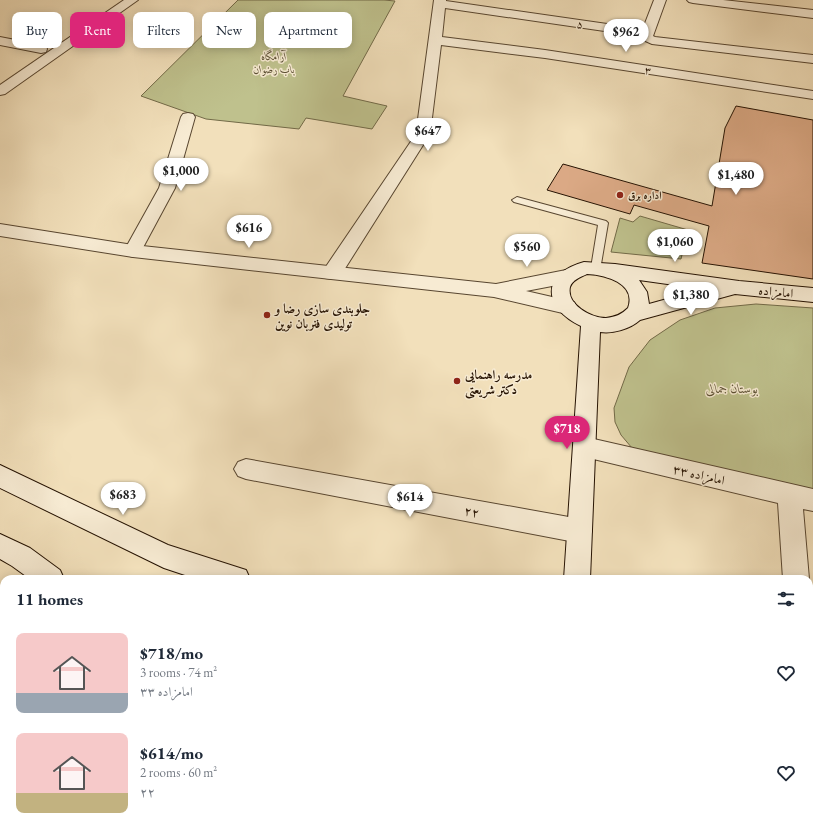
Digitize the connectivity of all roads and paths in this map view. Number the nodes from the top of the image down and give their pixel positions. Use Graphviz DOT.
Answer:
graph roads {
  1 [pos="113,0"];
  2 [pos="132,0"];
  3 [pos="660,0"];
  4 [pos="693,0"];
  5 [pos="440,2"];
  6 [pos="813,14"];
  7 [pos="646,37"];
  8 [pos="435,40"];
  9 [pos="0,41"];
  10 [pos="41,49"];
  11 [pos="813,59"];
  12 [pos="0,76"];
  13 [pos="0,91"];
  14 [pos="813,95"];
  15 [pos="188,117"];
  16 [pos="517,200"];
  17 [pos="0,230"];
  18 [pos="133,251"];
  19 [pos="602,268"];
  20 [pos="332,273"];
  21 [pos="566,277"];
  22 [pos="739,288"];
  23 [pos="494,290"];
  24 [pos="813,295"];
  25 [pos="567,307"];
  26 [pos="636,314"];
  27 [pos="591,322"];
  28 [pos="585,447"];
  29 [pos="246,468"];
  30 [pos="0,476"];
  31 [pos="801,497"];
  32 [pos="580,532"];
  33 [pos="0,546"];
  34 [pos="46,575"];
  35 [pos="224,575"];
  36 [pos="577,575"];
  37 [pos="796,575"];
  1 -- 10 [label="street"];
  2 -- 13 [label="street"];
  3 -- 7 [label="street"];
  4 -- 6 [label="street"];
  5 -- 7 [label="street, ۵"];
  5 -- 8 [label="street"];
  7 -- 11 [label="street, ۵"];
  8 -- 14 [label="street, ۳"];
  8 -- 20 [label="street"];
  9 -- 10 [label="street"];
  10 -- 12 [label="street"];
  15 -- 18 [label="street"];
  16 -- 19 [label="lane"];
  17 -- 18 [label="street"];
  18 -- 20 [label="street"];
  19 -- 21 [label="street"];
  19 -- 22 [label="street, امامزاده"];
  19 -- 26 [label="street"];
  20 -- 23 [label="street"];
  21 -- 23 [label="street"];
  21 -- 25 [label="street"];
  22 -- 24 [label="street, امامزاده"];
  22 -- 26 [label="street"];
  23 -- 25 [label="street"];
  25 -- 27 [label="street"];
  26 -- 27 [label="street"];
  27 -- 28 [label="street"];
  28 -- 31 [label="street, امامزاده ۳۳"];
  28 -- 32 [label="street"];
  29 -- 32 [label="street, ۲۲"];
  30 -- 35 [label="street"];
  31 -- 37 [label="street"];
  32 -- 36 [label="street"];
  33 -- 34 [label="street"];
}
